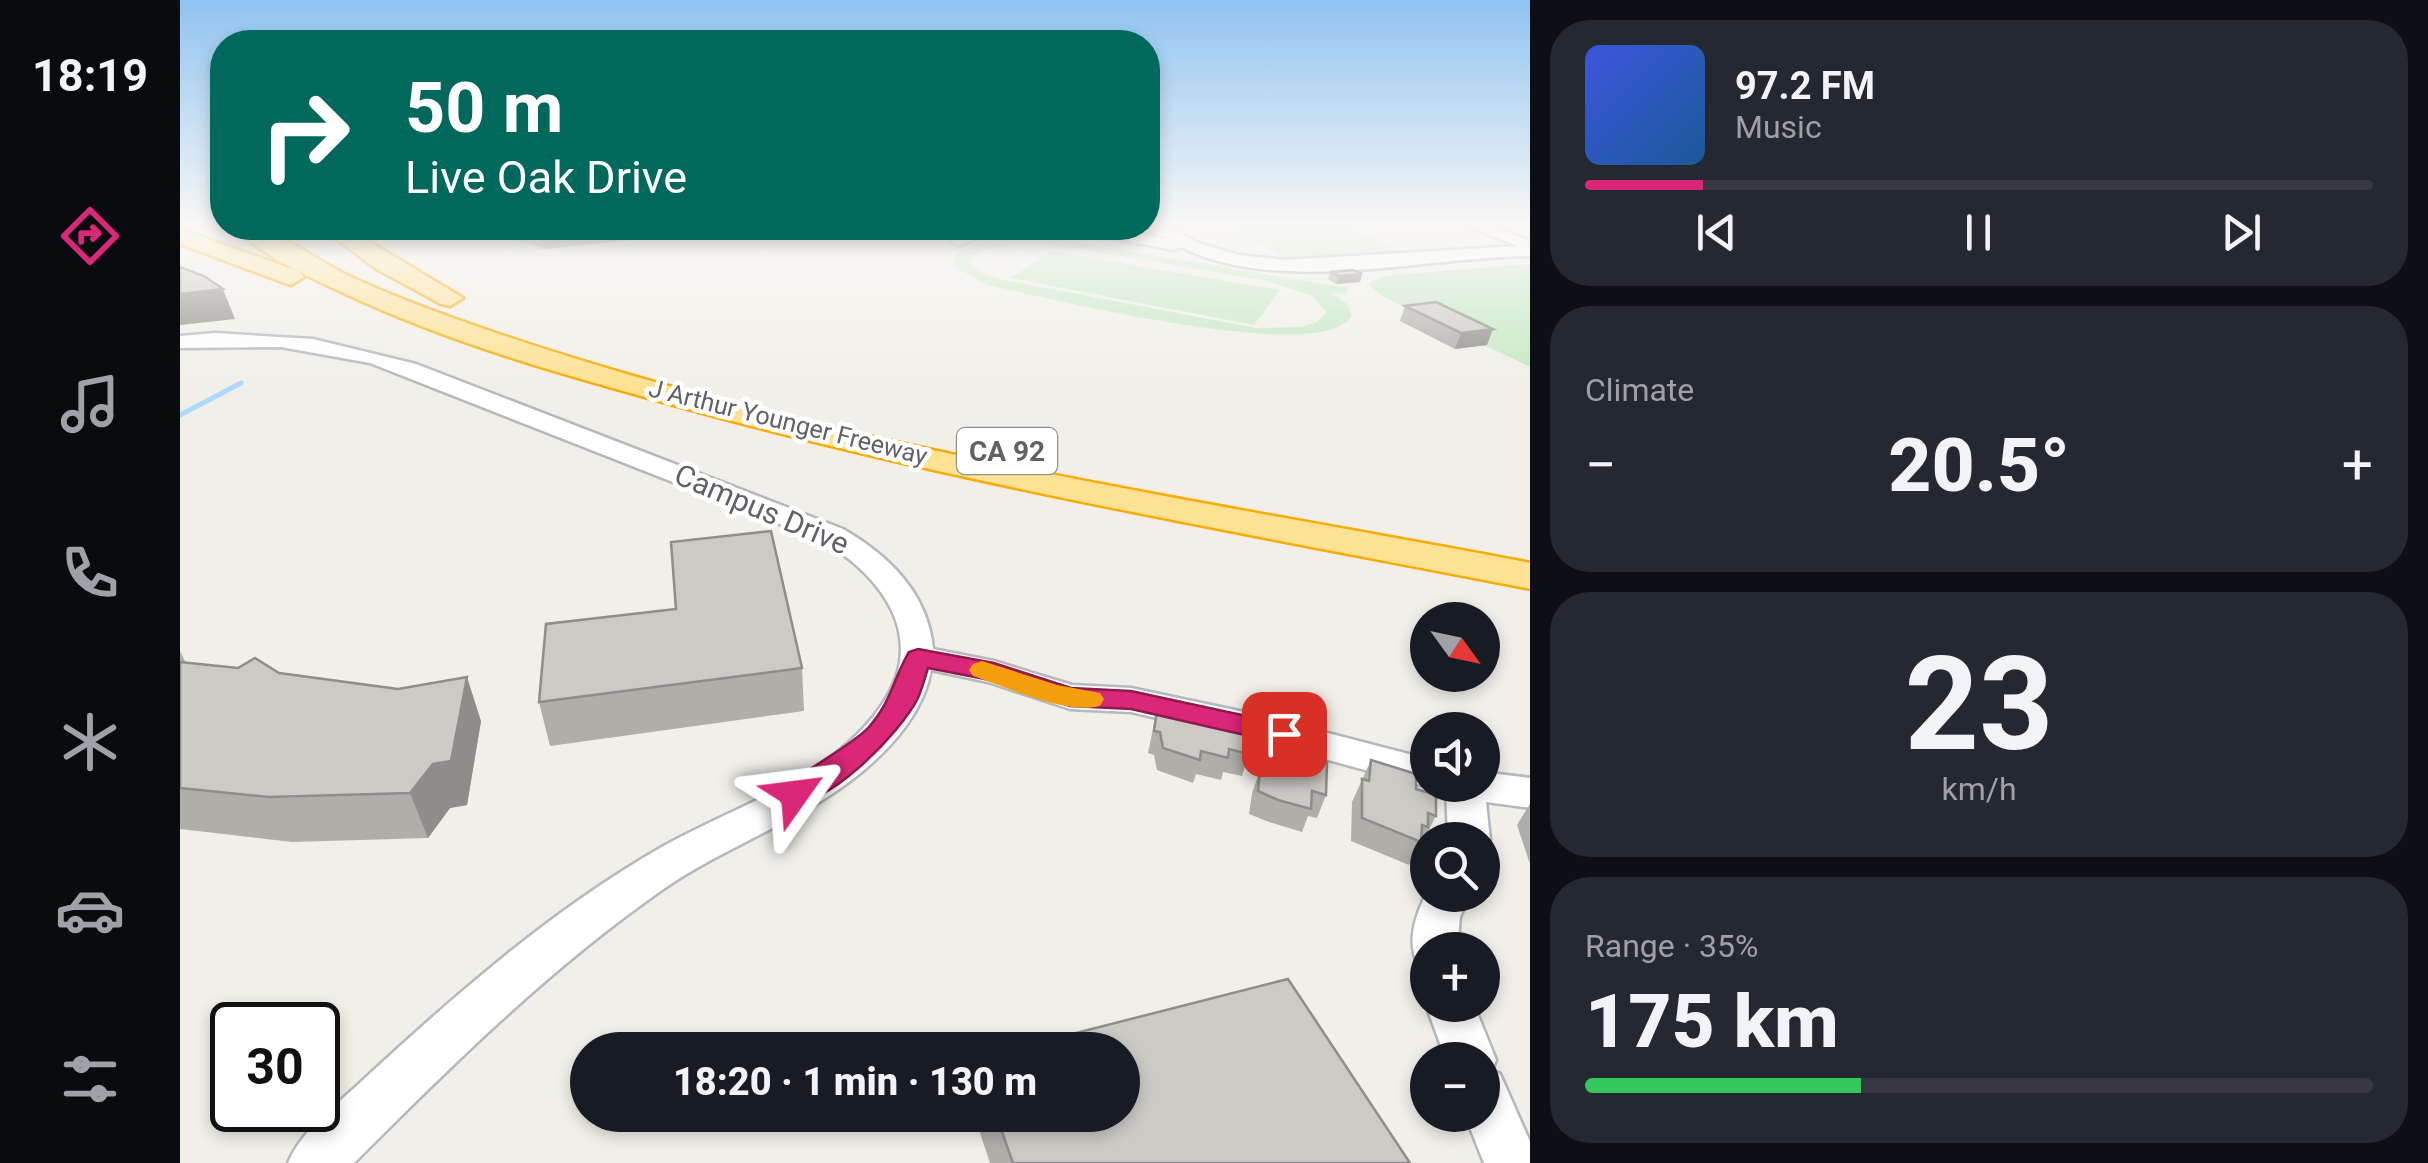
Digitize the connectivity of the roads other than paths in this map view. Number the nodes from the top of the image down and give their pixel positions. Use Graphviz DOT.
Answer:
graph roads {
  1 [pos="292,277"];
  2 [pos="348,277"];
  3 [pos="383,277"];
  4 [pos="410,277"];
  5 [pos="492,320"];
  6 [pos="180,342"];
  7 [pos="542,356"];
  8 [pos="1530,550"];
  9 [pos="1530,576"];
  10 [pos="918,658"];
  11 [pos="1410,768"];
  12 [pos="1500,789"];
  13 [pos="1530,793"];
  14 [pos="1498,1132"];
  15 [pos="315,1163"];
  16 [pos="1511,1163"];
  1 -- 7 [label="highway"];
  2 -- 7 [label="highway, J Arthur Younger Freeway / CA 92"];
  3 -- 5 [label="highway, J Arthur Younger Freeway / CA 92"];
  4 -- 5 [label="highway"];
  5 -- 8 [label="highway, J Arthur Younger Freeway / CA 92"];
  6 -- 10 [label="street, Campus Drive"];
  7 -- 9 [label="highway, J Arthur Younger Freeway / CA 92"];
  10 -- 11 [label="street"];
  10 -- 15 [label="street"];
  12 -- 13 [label="street"];
  14 -- 16 [label="street"];
}
